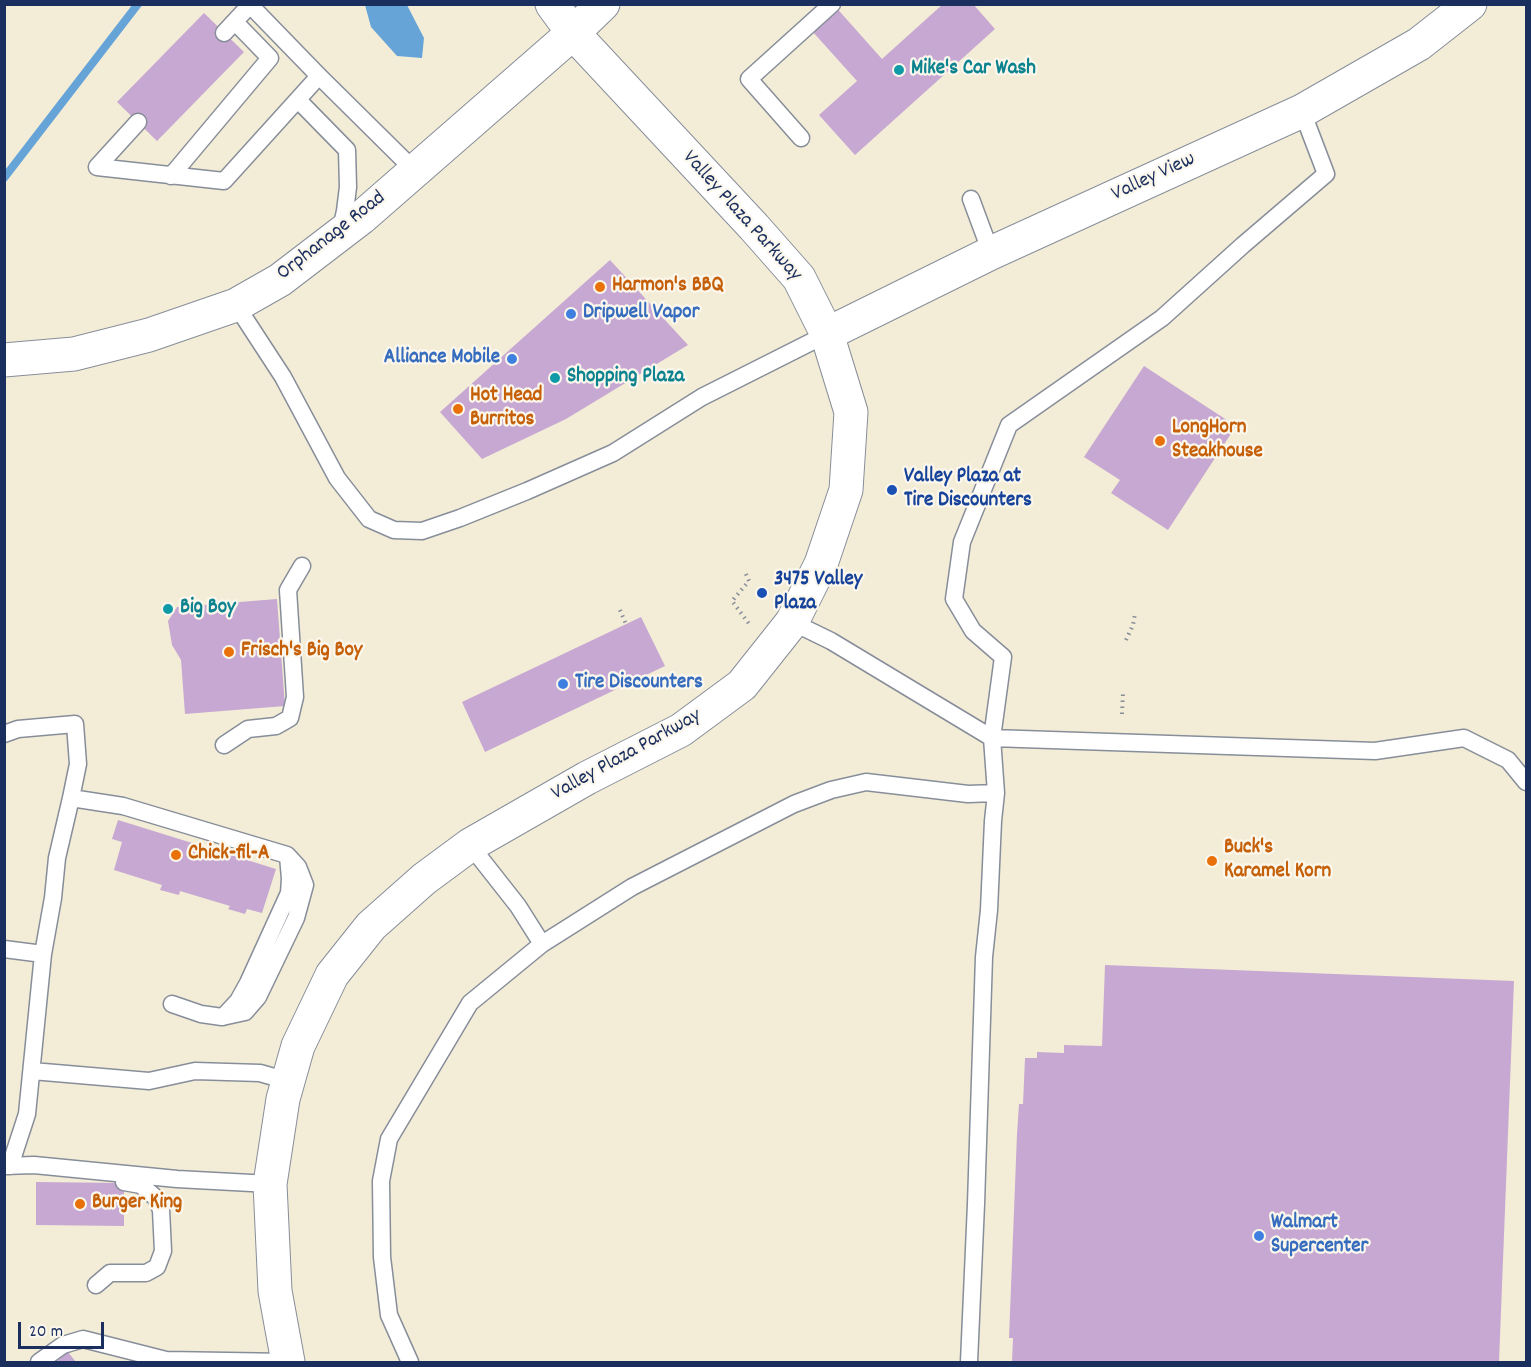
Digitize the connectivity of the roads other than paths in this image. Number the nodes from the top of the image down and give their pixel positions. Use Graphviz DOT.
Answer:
graph roads {
  1 [pos="552,4"];
  2 [pos="603,4"];
  3 [pos="832,4"];
  4 [pos="1470,4"];
  5 [pos="573,33"];
  6 [pos="319,76"];
  7 [pos="298,100"];
  8 [pos="1302,111"];
  9 [pos="138,122"];
  10 [pos="801,138"];
  11 [pos="415,171"];
  12 [pos="171,176"];
  13 [pos="971,200"];
  14 [pos="339,235"];
  15 [pos="991,253"];
  16 [pos="236,305"];
  17 [pos="827,334"];
  18 [pos="4,360"];
  19 [pos="302,566"];
  20 [pos="792,622"];
  21 [pos="9,729"];
  22 [pos="992,738"];
  23 [pos="224,745"];
  24 [pos="1527,782"];
  25 [pos="996,793"];
  26 [pos="72,798"];
  27 [pos="470,845"];
  28 [pos="542,944"];
  29 [pos="4,949"];
  30 [pos="44,954"];
  31 [pos="172,1004"];
  32 [pos="32,1071"];
  33 [pos="288,1081"];
  34 [pos="7,1166"];
  35 [pos="61,1168"];
  36 [pos="270,1184"];
  37 [pos="96,1285"];
  38 [pos="166,1361"];
  39 [pos="39,1362"];
  40 [pos="288,1362"];
  41 [pos="410,1362"];
  42 [pos="969,1362"];
  1 -- 5 [label="street, Valley Plaza Parkway"];
  2 -- 5 [label="street, Orphanage Road"];
  3 -- 10 [label="lane"];
  4 -- 8 [label="street, Valley View"];
  5 -- 11 [label="street, Orphanage Road"];
  5 -- 17 [label="street, Valley Plaza Parkway"];
  6 -- 7 [label="lane"];
  6 -- 11 [label="lane"];
  6 -- 12 [label="lane"];
  7 -- 12 [label="lane"];
  7 -- 14 [label="lane"];
  8 -- 15 [label="street, Valley View"];
  8 -- 22 [label="lane"];
  9 -- 12 [label="lane"];
  11 -- 14 [label="street, Orphanage Road"];
  13 -- 15 [label="lane"];
  14 -- 16 [label="street, Orphanage Road"];
  15 -- 17 [label="street, Valley View"];
  16 -- 17 [label="lane"];
  16 -- 18 [label="street, Orphanage Road"];
  17 -- 20 [label="street, Valley Plaza Parkway"];
  19 -- 23 [label="lane"];
  20 -- 22 [label="lane"];
  20 -- 27 [label="street, Valley Plaza Parkway"];
  21 -- 26 [label="lane"];
  22 -- 24 [label="lane"];
  22 -- 25 [label="lane"];
  25 -- 28 [label="lane"];
  25 -- 42 [label="lane"];
  26 -- 30 [label="lane"];
  26 -- 31 [label="lane"];
  27 -- 28 [label="lane"];
  27 -- 33 [label="street, Valley Plaza Parkway"];
  28 -- 41 [label="lane"];
  29 -- 30 [label="lane"];
  30 -- 32 [label="lane"];
  32 -- 33 [label="lane"];
  32 -- 34 [label="lane"];
  33 -- 36 [label="street, Valley Plaza Parkway"];
  34 -- 35 [label="lane"];
  35 -- 36 [label="lane"];
  35 -- 37 [label="lane"];
  36 -- 40 [label="street, Valley Plaza Parkway"];
  38 -- 39 [label="lane"];
  38 -- 40 [label="lane"];
}
